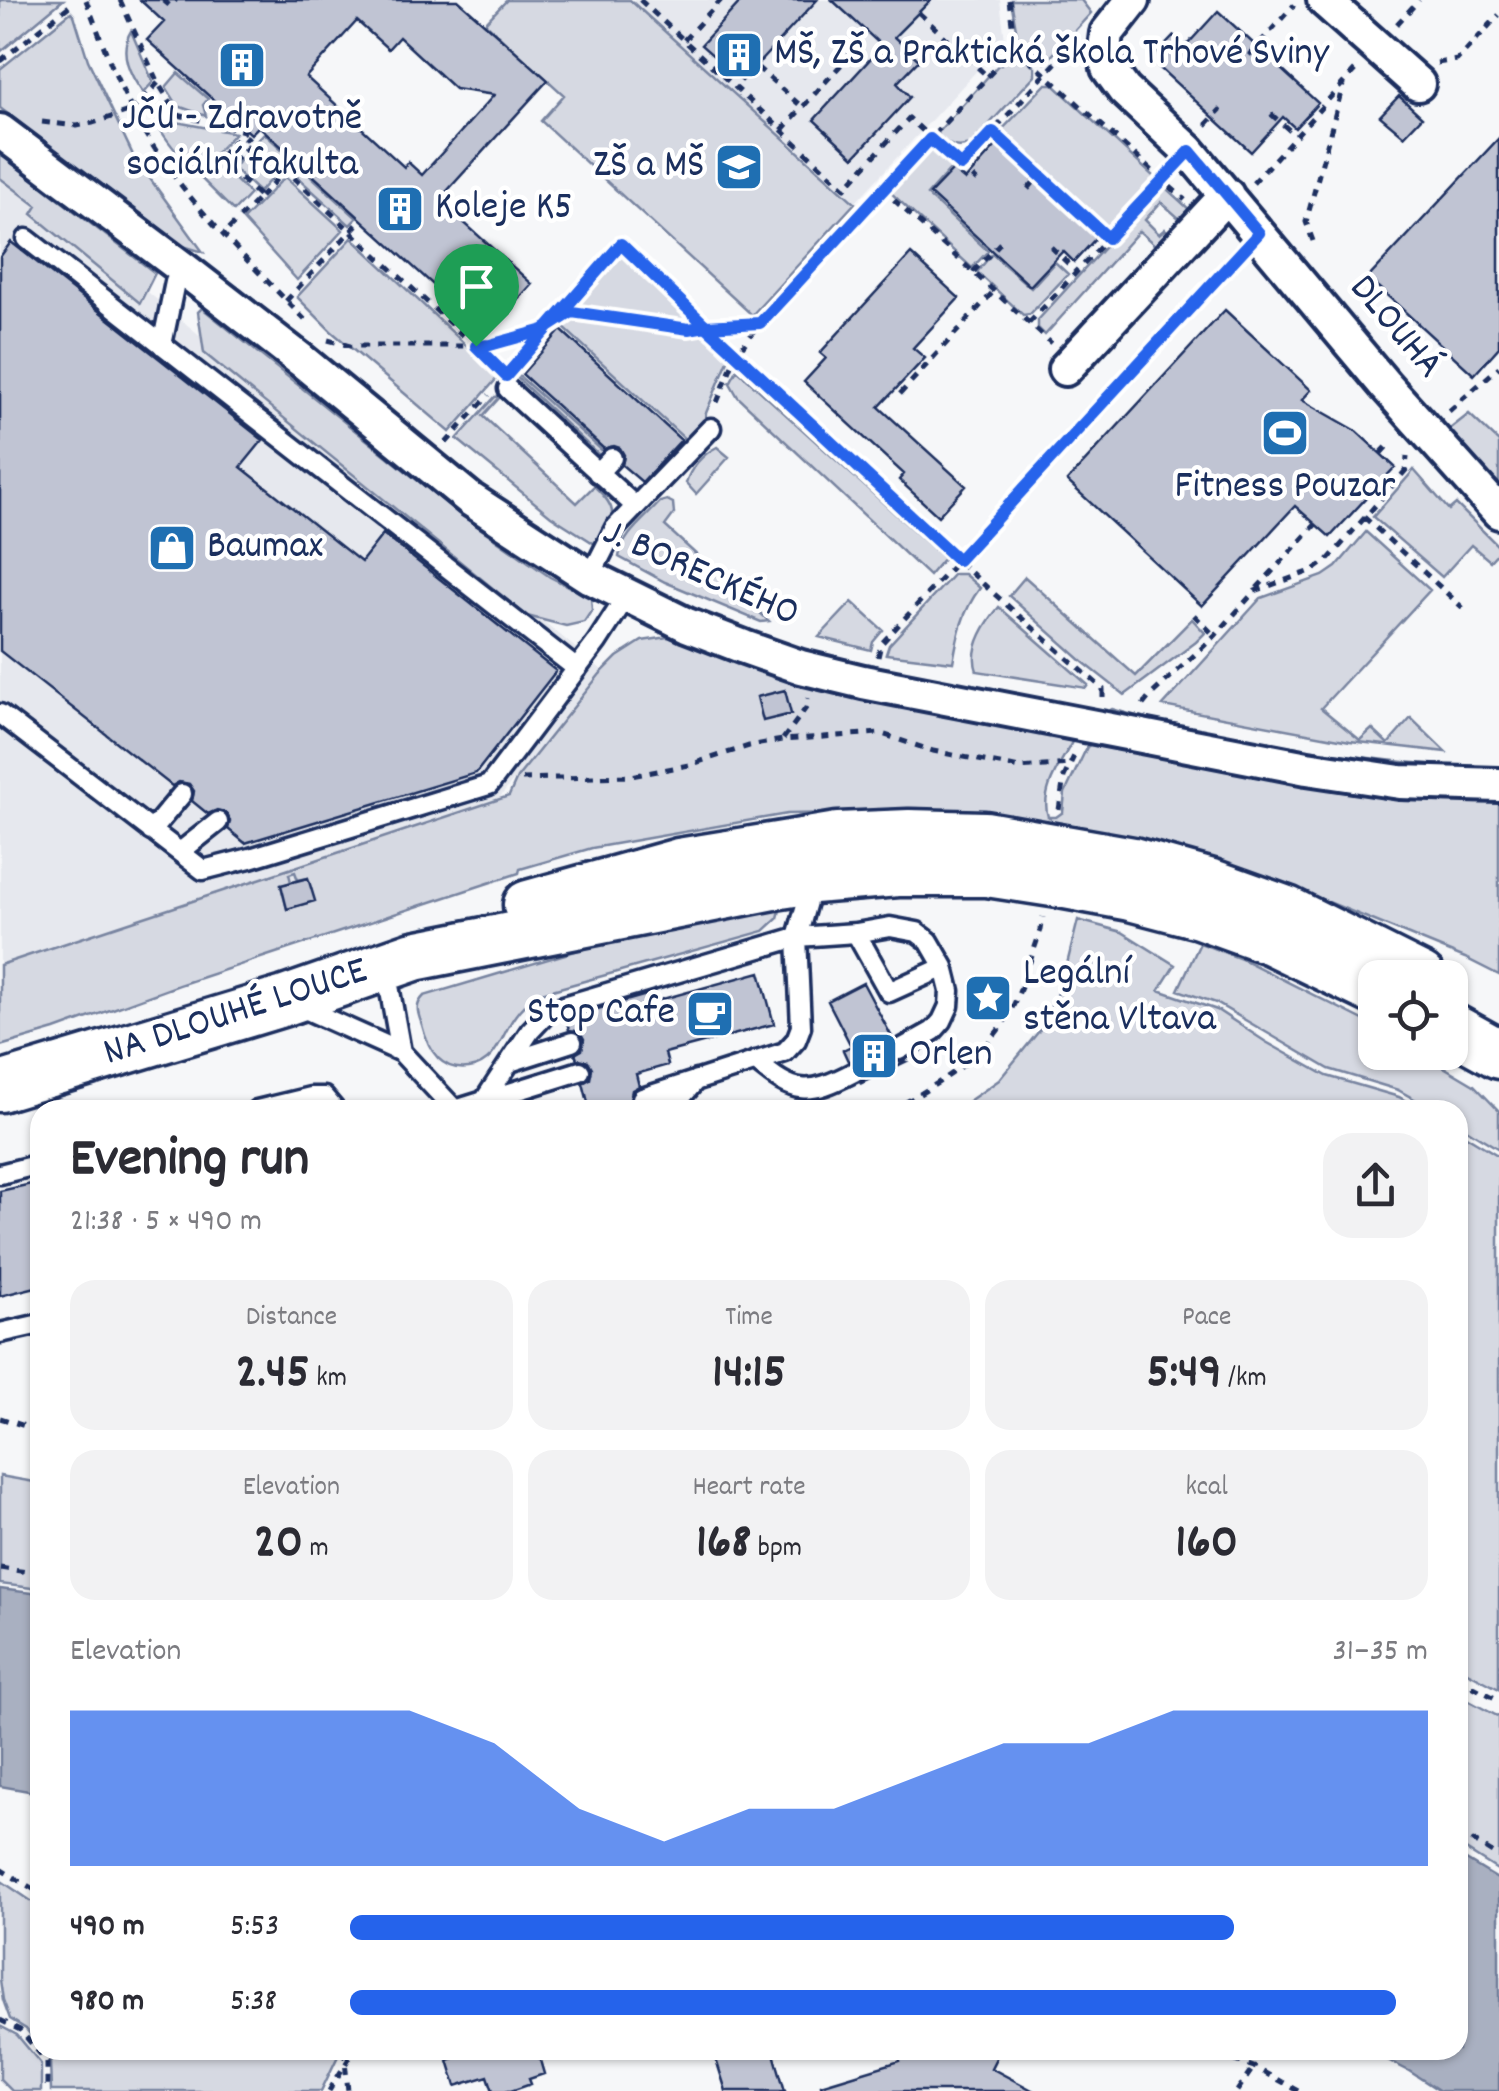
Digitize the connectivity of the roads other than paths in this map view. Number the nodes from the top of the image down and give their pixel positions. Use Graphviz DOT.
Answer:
graph roads {
  1 [pos="1133,0"];
  2 [pos="1324,0"];
  3 [pos="1415,81"];
  4 [pos="0,131"];
  5 [pos="1228,200"];
  6 [pos="27,239"];
  7 [pos="185,270"];
  8 [pos="162,344"];
  9 [pos="1068,365"];
  10 [pos="499,391"];
  11 [pos="711,428"];
  12 [pos="612,458"];
  13 [pos="598,472"];
  14 [pos="635,506"];
  15 [pos="1499,512"];
  16 [pos="590,577"];
  17 [pos="626,597"];
  18 [pos="577,669"];
  19 [pos="0,714"];
  20 [pos="1499,785"];
  21 [pos="182,794"];
  22 [pos="218,822"];
  23 [pos="152,830"];
  24 [pos="180,852"];
  25 [pos="813,878"];
  26 [pos="856,933"];
  27 [pos="797,937"];
  28 [pos="1385,960"];
  29 [pos="400,961"];
  30 [pos="944,967"];
  31 [pos="1358,982"];
  32 [pos="286,1001"];
  33 [pos="1468,1002"];
  34 [pos="1499,1018"];
  35 [pos="1468,1037"];
  36 [pos="572,1042"];
  37 [pos="899,1050"];
  38 [pos="401,1052"];
  39 [pos="1499,1054"];
  40 [pos="510,1062"];
  41 [pos="755,1062"];
  42 [pos="580,1071"];
  43 [pos="854,1072"];
  44 [pos="696,1080"];
  45 [pos="0,1088"];
  46 [pos="642,1098"];
  47 [pos="299,1100"];
  48 [pos="327,1100"];
  49 [pos="446,1100"];
  50 [pos="485,1100"];
  51 [pos="487,1100"];
  52 [pos="679,1100"];
  53 [pos="30,1166"];
  54 [pos="0,1174"];
  55 [pos="30,1326"];
  56 [pos="0,1334"];
  1 -- 5 [label="street, DLOUHÁ"];
  2 -- 3 [label="street"];
  4 -- 7 [label="street, J. BORECKÉHO"];
  5 -- 9 [label="street"];
  5 -- 15 [label="street, DLOUHÁ"];
  6 -- 8 [label="lane"];
  7 -- 8 [label="lane"];
  7 -- 16 [label="street, J. BORECKÉHO"];
  8 -- 18 [label="lane"];
  10 -- 13 [label="lane"];
  11 -- 14 [label="lane"];
  12 -- 13 [label="lane"];
  13 -- 14 [label="lane"];
  14 -- 16 [label="lane"];
  16 -- 17 [label="street, J. BORECKÉHO"];
  17 -- 18 [label="lane"];
  17 -- 20 [label="street, J. BORECKÉHO"];
  18 -- 24 [label="lane"];
  19 -- 23 [label="lane"];
  21 -- 23 [label="lane"];
  22 -- 24 [label="lane"];
  23 -- 24 [label="lane"];
  25 -- 27 [label="lane"];
  25 -- 29 [label="main road"];
  25 -- 31 [label="main road"];
  26 -- 27 [label="lane"];
  26 -- 30 [label="lane"];
  26 -- 30 [label="lane"];
  27 -- 40 [label="lane"];
  27 -- 41 [label="lane"];
  28 -- 29 [label="main road"];
  29 -- 32 [label="main road, NA DLOUHÉ LOUCE"];
  29 -- 38 [label="lane"];
  30 -- 37 [label="lane"];
  32 -- 38 [label="lane"];
  32 -- 45 [label="main road, NA DLOUHÉ LOUCE"];
  33 -- 34 [label="main road"];
  35 -- 39 [label="main road"];
  36 -- 40 [label="lane"];
  38 -- 49 [label="lane"];
  40 -- 50 [label="lane"];
  41 -- 43 [label="lane"];
  41 -- 44 [label="lane"];
  42 -- 51 [label="lane"];
  44 -- 46 [label="lane"];
  44 -- 52 [label="lane"];
  47 -- 48 [label="lane"];
  53 -- 54 [label="lane"];
  55 -- 56 [label="lane"];
}
